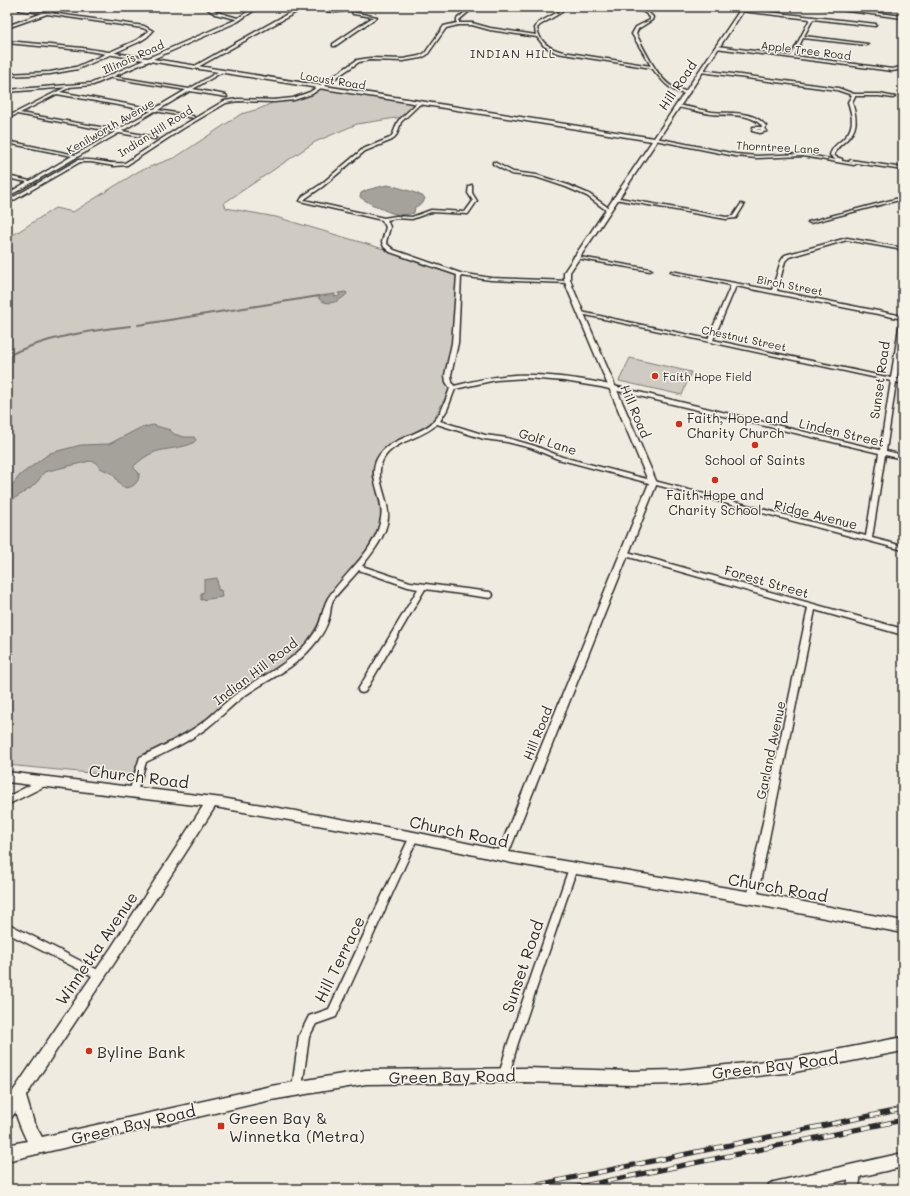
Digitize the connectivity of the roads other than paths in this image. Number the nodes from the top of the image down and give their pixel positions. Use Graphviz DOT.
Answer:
graph roads {
  1 [pos="63,7"];
  2 [pos="206,7"];
  3 [pos="257,7"];
  4 [pos="376,7"];
  5 [pos="473,7"];
  6 [pos="562,7"];
  7 [pos="629,7"];
  8 [pos="818,7"];
  9 [pos="743,8"];
  10 [pos="26,10"];
  11 [pos="351,10"];
  12 [pos="47,13"];
  13 [pos="903,17"];
  14 [pos="812,18"];
  15 [pos="240,19"];
  16 [pos="458,24"];
  17 [pos="875,25"];
  18 [pos="7,26"];
  19 [pos="537,36"];
  20 [pos="802,37"];
  21 [pos="7,42"];
  22 [pos="334,44"];
  23 [pos="866,44"];
  24 [pos="717,47"];
  25 [pos="112,53"];
  26 [pos="903,54"];
  27 [pos="792,57"];
  28 [pos="150,60"];
  29 [pos="195,67"];
  30 [pos="653,67"];
  31 [pos="222,71"];
  32 [pos="702,71"];
  33 [pos="7,75"];
  34 [pos="112,77"];
  35 [pos="68,87"];
  36 [pos="321,87"];
  37 [pos="190,90"];
  38 [pos="7,91"];
  39 [pos="58,93"];
  40 [pos="686,93"];
  41 [pos="854,94"];
  42 [pos="226,96"];
  43 [pos="893,97"];
  44 [pos="419,103"];
  45 [pos="678,106"];
  46 [pos="155,110"];
  47 [pos="17,113"];
  48 [pos="193,117"];
  49 [pos="7,118"];
  50 [pos="763,128"];
  51 [pos="117,132"];
  52 [pos="154,138"];
  53 [pos="655,139"];
  54 [pos="7,142"];
  55 [pos="76,156"];
  56 [pos="494,163"];
  57 [pos="854,164"];
  58 [pos="903,169"];
  59 [pos="7,177"];
  60 [pos="31,182"];
  61 [pos="471,186"];
  62 [pos="7,196"];
  63 [pos="615,198"];
  64 [pos="903,198"];
  65 [pos="7,203"];
  66 [pos="742,205"];
  67 [pos="608,209"];
  68 [pos="384,220"];
  69 [pos="810,222"];
  70 [pos="903,249"];
  71 [pos="576,257"];
  72 [pos="650,270"];
  73 [pos="673,272"];
  74 [pos="459,274"];
  75 [pos="568,282"];
  76 [pos="734,284"];
  77 [pos="774,292"];
  78 [pos="581,313"];
  79 [pos="903,319"];
  80 [pos="710,341"];
  81 [pos="894,380"];
  82 [pos="903,382"];
  83 [pos="453,388"];
  84 [pos="613,388"];
  85 [pos="436,422"];
  86 [pos="882,452"];
  87 [pos="903,457"];
  88 [pos="653,483"];
  89 [pos="869,539"];
  90 [pos="903,548"];
  91 [pos="624,553"];
  92 [pos="357,567"];
  93 [pos="423,587"];
  94 [pos="490,595"];
  95 [pos="812,606"];
  96 [pos="903,632"];
  97 [pos="362,690"];
  98 [pos="7,777"];
  99 [pos="46,781"];
  100 [pos="133,792"];
  101 [pos="7,801"];
  102 [pos="212,802"];
  103 [pos="414,837"];
  104 [pos="502,855"];
  105 [pos="573,868"];
  106 [pos="752,898"];
  107 [pos="903,927"];
  108 [pos="7,928"];
  109 [pos="99,975"];
  110 [pos="903,1044"];
  111 [pos="504,1075"];
  112 [pos="297,1088"];
  113 [pos="19,1094"];
  114 [pos="7,1112"];
  115 [pos="38,1146"];
  116 [pos="7,1153"];
  117 [pos="903,1160"];
  118 [pos="855,1171"];
  119 [pos="774,1189"];
  120 [pos="853,1189"];
  1 -- 12 [label="street"];
  2 -- 15 [label="street"];
  3 -- 15 [label="street, Illinois Road"];
  4 -- 11 [label="street"];
  5 -- 16 [label="street"];
  6 -- 19 [label="street"];
  7 -- 30 [label="street"];
  8 -- 13 [label="street"];
  9 -- 14 [label="street"];
  9 -- 24 [label="street, Hill Road"];
  10 -- 12 [label="street"];
  11 -- 22 [label="street"];
  11 -- 29 [label="street"];
  12 -- 18 [label="street"];
  12 -- 25 [label="street"];
  14 -- 17 [label="street"];
  14 -- 20 [label="street"];
  15 -- 28 [label="street, Illinois Road"];
  16 -- 19 [label="street"];
  16 -- 36 [label="street, Indian Hill Road"];
  19 -- 30 [label="street"];
  20 -- 23 [label="street"];
  20 -- 27 [label="street"];
  21 -- 25 [label="street, Locust Road"];
  24 -- 27 [label="street, Apple Tree Road"];
  24 -- 32 [label="street, Hill Road"];
  25 -- 28 [label="street, Locust Road"];
  25 -- 33 [label="street"];
  26 -- 27 [label="street, Apple Tree Road"];
  28 -- 29 [label="street, Locust Road"];
  28 -- 34 [label="street, Illinois Road"];
  29 -- 31 [label="street, Locust Road"];
  30 -- 40 [label="street"];
  31 -- 36 [label="street, Locust Road"];
  31 -- 37 [label="street, Kenilworth Avenue"];
  32 -- 40 [label="street, Hill Road"];
  32 -- 41 [label="street"];
  34 -- 35 [label="street, Illinois Road"];
  34 -- 37 [label="street"];
  35 -- 38 [label="street, Illinois Road"];
  35 -- 39 [label="street"];
  36 -- 44 [label="street, Locust Road"];
  36 -- 65 [label="street, Indian Hill Road"];
  37 -- 42 [label="street"];
  37 -- 46 [label="street, Kenilworth Avenue"];
  39 -- 46 [label="street"];
  39 -- 47 [label="street"];
  40 -- 45 [label="street, Hill Road"];
  41 -- 43 [label="street"];
  41 -- 58 [label="street"];
  44 -- 53 [label="street, Locust Road"];
  44 -- 68 [label="street"];
  45 -- 50 [label="street"];
  45 -- 53 [label="street, Hill Road"];
  46 -- 48 [label="street"];
  46 -- 51 [label="street, Kenilworth Avenue"];
  47 -- 49 [label="street"];
  47 -- 51 [label="street"];
  51 -- 52 [label="street"];
  51 -- 55 [label="street, Kenilworth Avenue"];
  53 -- 57 [label="street, Thorntree Lane"];
  53 -- 63 [label="street, Hill Road"];
  54 -- 55 [label="street"];
  55 -- 60 [label="street, Kenilworth Avenue"];
  56 -- 67 [label="street"];
  59 -- 60 [label="street"];
  60 -- 62 [label="street, Kenilworth Avenue"];
  61 -- 68 [label="street"];
  63 -- 66 [label="street"];
  63 -- 67 [label="street, Hill Road"];
  64 -- 69 [label="street"];
  67 -- 71 [label="street, Hill Road"];
  68 -- 74 [label="street"];
  70 -- 77 [label="street"];
  71 -- 72 [label="street"];
  71 -- 75 [label="street, Hill Road"];
  73 -- 76 [label="street, Birch Street"];
  74 -- 75 [label="street"];
  74 -- 83 [label="street"];
  75 -- 78 [label="street, Hill Road"];
  76 -- 77 [label="street, Birch Street"];
  76 -- 80 [label="street"];
  77 -- 79 [label="street, Birch Street"];
  78 -- 80 [label="street, Chestnut Street"];
  78 -- 84 [label="street, Hill Road"];
  79 -- 81 [label="street, Sunset Road"];
  80 -- 81 [label="street, Chestnut Street"];
  81 -- 82 [label="street, Chestnut Street"];
  81 -- 86 [label="street, Sunset Road"];
  83 -- 84 [label="street"];
  83 -- 85 [label="street, Indian Hill Road"];
  84 -- 86 [label="street, Linden Street"];
  84 -- 88 [label="street, Hill Road"];
  85 -- 88 [label="street, Golf Lane"];
  85 -- 92 [label="street, Indian Hill Road"];
  86 -- 87 [label="street, Linden Street"];
  86 -- 89 [label="street, Sunset Road"];
  88 -- 89 [label="street, Ridge Avenue"];
  88 -- 91 [label="street, Hill Road"];
  89 -- 90 [label="street, Ridge Avenue"];
  91 -- 95 [label="street, Forest Street"];
  91 -- 104 [label="street, Hill Road"];
  92 -- 93 [label="street"];
  92 -- 100 [label="street, Indian Hill Road"];
  93 -- 94 [label="street"];
  93 -- 97 [label="street"];
  95 -- 96 [label="street, Forest Street"];
  95 -- 106 [label="street, Garland Avenue"];
  98 -- 99 [label="street, Church Road"];
  99 -- 100 [label="street, Church Road"];
  99 -- 101 [label="street"];
  100 -- 102 [label="street, Church Road"];
  102 -- 103 [label="street, Church Road"];
  102 -- 109 [label="street, Winnetka Avenue"];
  103 -- 104 [label="street, Church Road"];
  103 -- 112 [label="street, Hill Terrace"];
  104 -- 105 [label="street, Church Road"];
  105 -- 106 [label="street, Church Road"];
  105 -- 111 [label="street, Sunset Road"];
  106 -- 107 [label="street, Church Road"];
  108 -- 109 [label="street"];
  109 -- 113 [label="street, Winnetka Avenue"];
  110 -- 111 [label="main road, Green Bay Road"];
  111 -- 112 [label="main road, Green Bay Road"];
  112 -- 115 [label="main road, Green Bay Road"];
  113 -- 114 [label="street, Winnetka Avenue"];
  113 -- 115 [label="main road"];
  115 -- 116 [label="main road, Green Bay Road"];
  117 -- 118 [label="street"];
  118 -- 119 [label="street"];
  118 -- 120 [label="street"];
}
